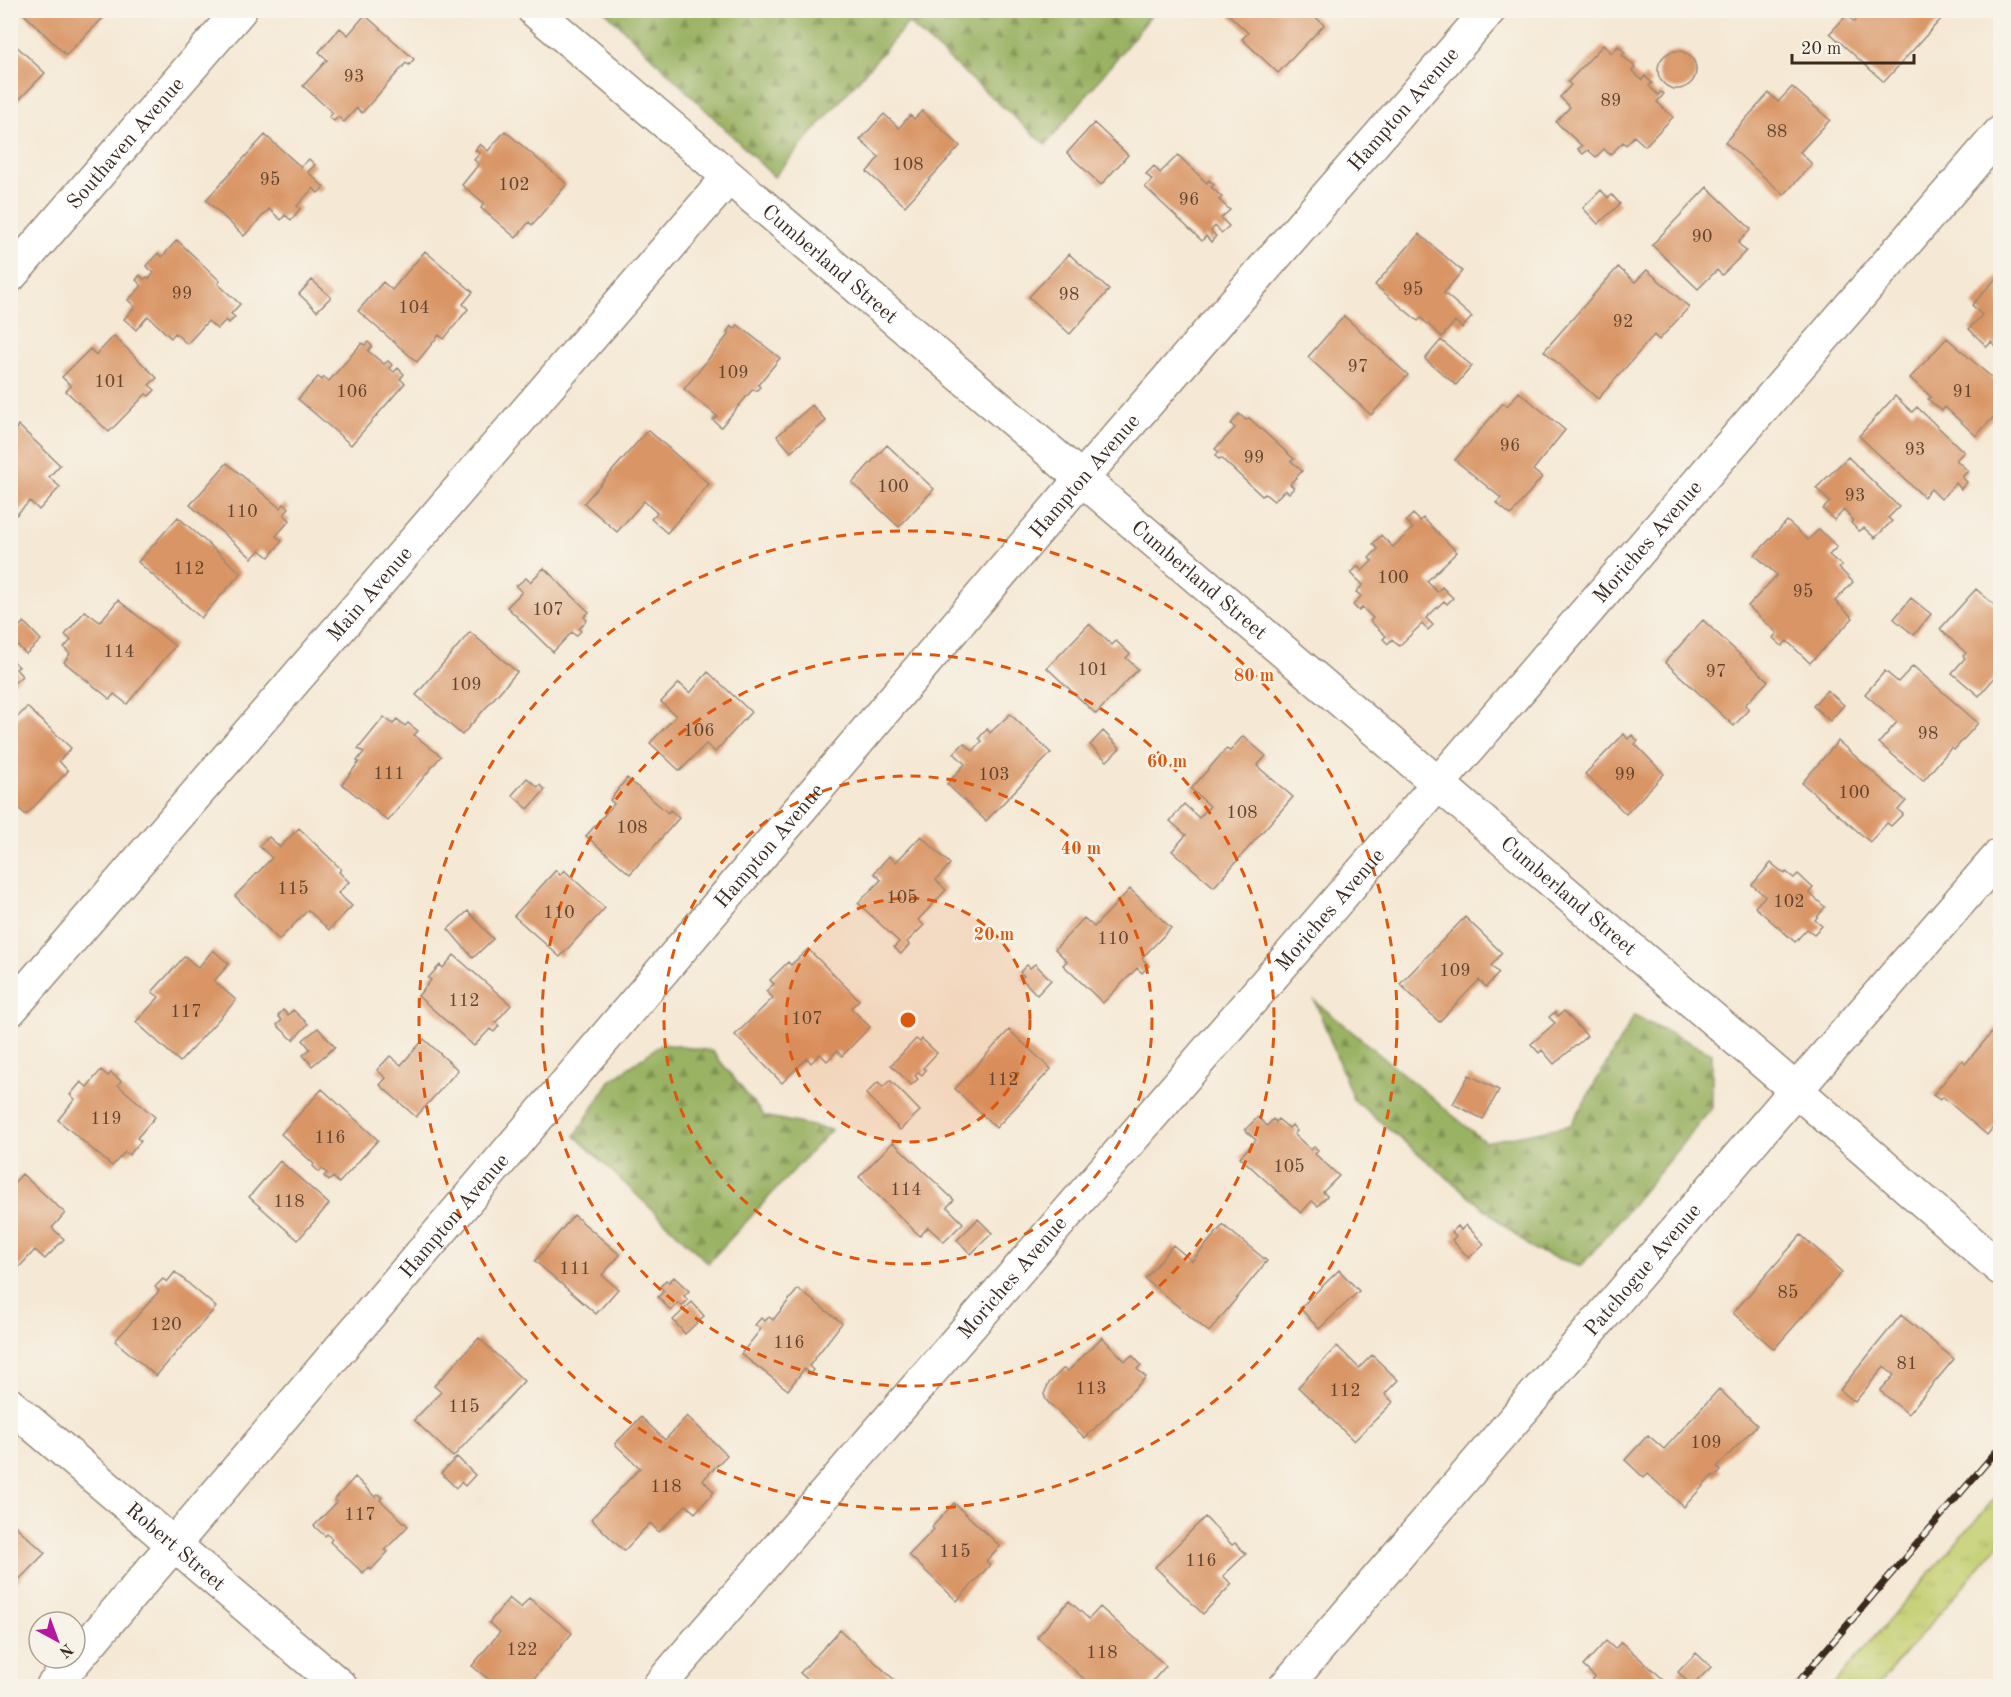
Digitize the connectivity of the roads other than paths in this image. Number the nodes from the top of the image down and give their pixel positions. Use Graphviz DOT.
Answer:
graph roads {
  1 [pos="240,10"];
  2 [pos="534,10"];
  3 [pos="1489,10"];
  4 [pos="2001,133"];
  5 [pos="728,178"];
  6 [pos="10,276"];
  7 [pos="1082,478"];
  8 [pos="1438,785"];
  9 [pos="2001,855"];
  10 [pos="10,1010"];
  11 [pos="1796,1090"];
  12 [pos="2001,1268"];
  13 [pos="10,1405"];
  14 [pos="175,1545"];
  15 [pos="53,1686"];
  16 [pos="340,1686"];
  17 [pos="659,1686"];
  18 [pos="1286,1686"];
  1 -- 6 [label="street, Southaven Avenue"];
  2 -- 5 [label="street, Cumberland Street"];
  3 -- 7 [label="street, Hampton Avenue"];
  4 -- 8 [label="street, Moriches Avenue"];
  5 -- 7 [label="street, Cumberland Street"];
  5 -- 10 [label="street, Main Avenue"];
  7 -- 8 [label="street, Cumberland Street"];
  7 -- 14 [label="street, Hampton Avenue"];
  8 -- 11 [label="street, Cumberland Street"];
  8 -- 17 [label="street, Moriches Avenue"];
  9 -- 11 [label="street, Patchogue Avenue"];
  11 -- 12 [label="street, Cumberland Street"];
  11 -- 18 [label="street, Patchogue Avenue"];
  13 -- 14 [label="street, Robert Street"];
  14 -- 15 [label="street, Hampton Avenue"];
  14 -- 16 [label="street, Robert Street"];
}
